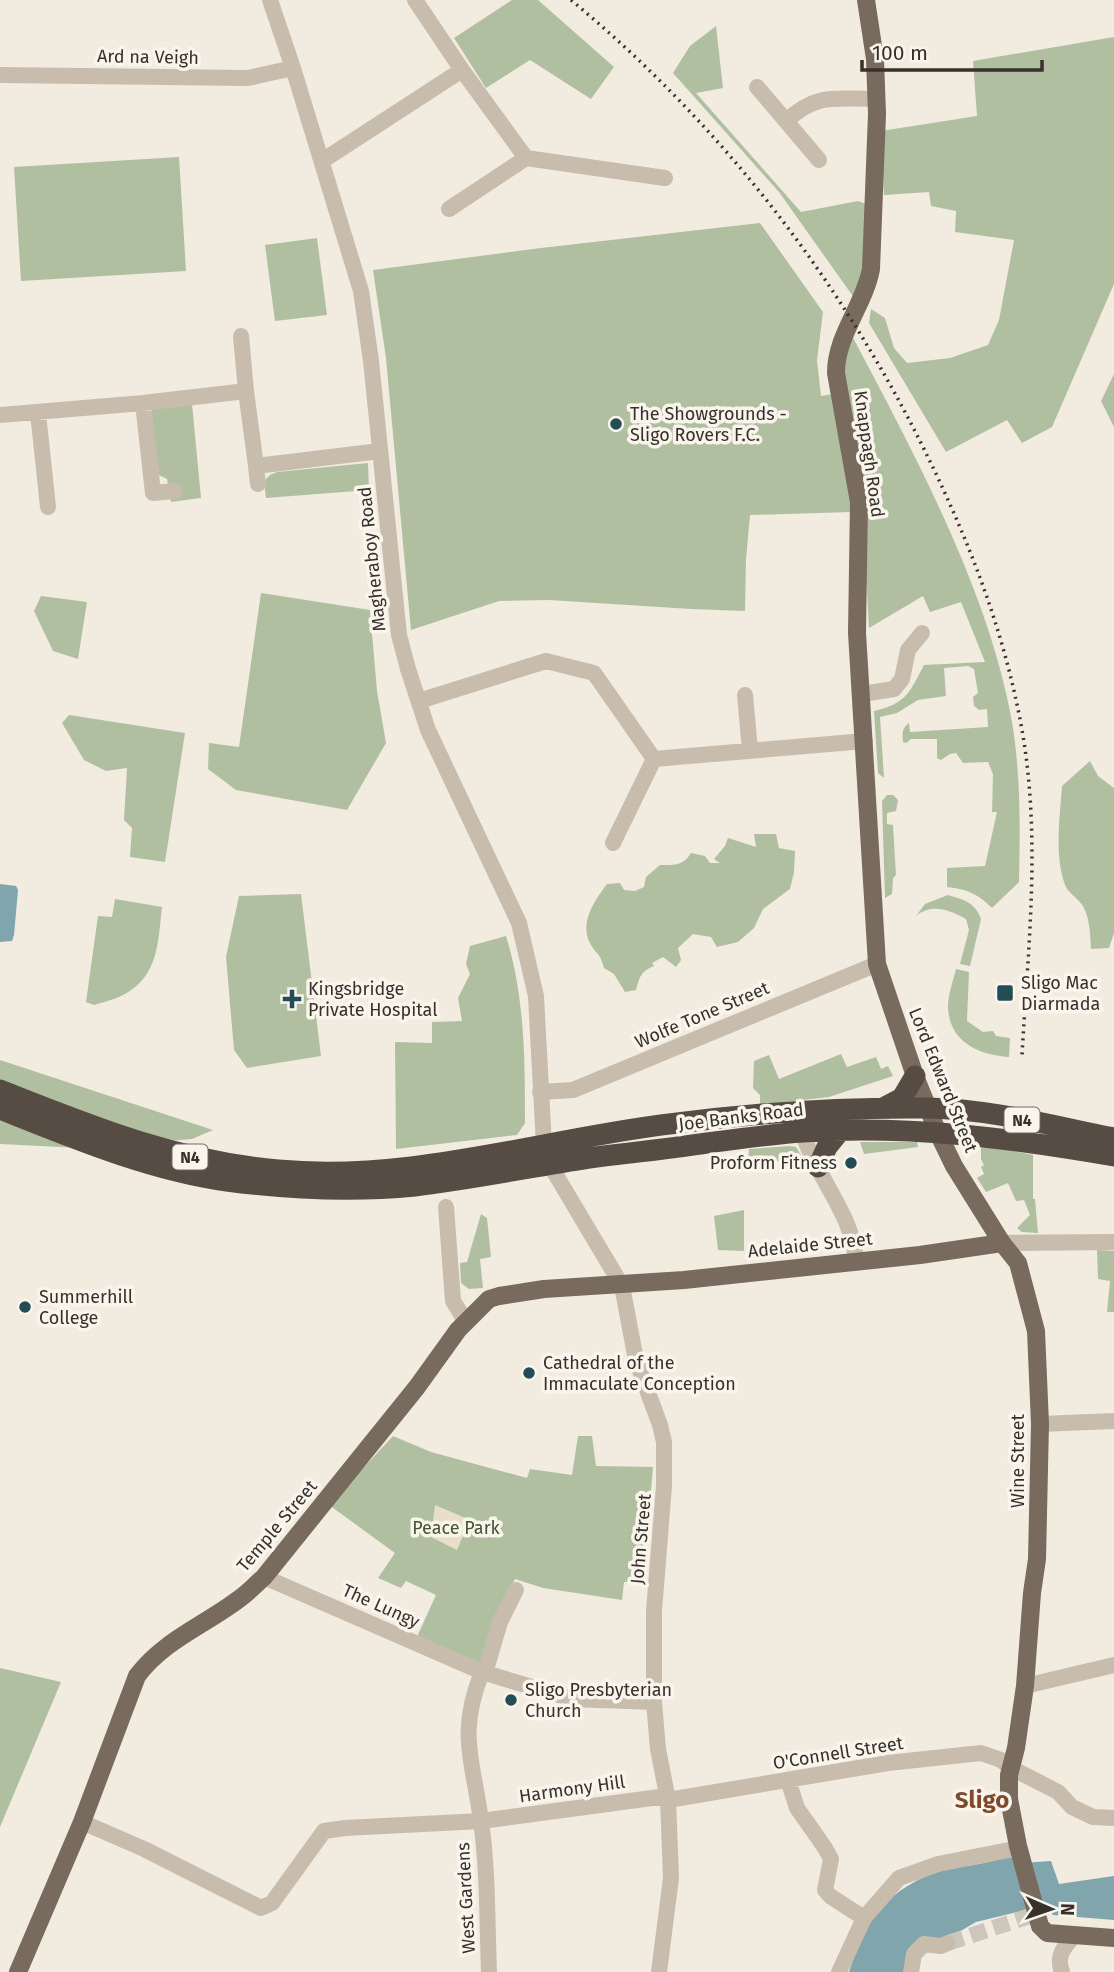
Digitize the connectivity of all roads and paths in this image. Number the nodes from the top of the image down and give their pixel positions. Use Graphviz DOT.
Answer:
graph roads {
  1 [pos="270,0"];
  2 [pos="415,0"];
  3 [pos="866,0"];
  4 [pos="293,68"];
  5 [pos="462,70"];
  6 [pos="0,75"];
  7 [pos="757,87"];
  8 [pos="876,99"];
  9 [pos="786,121"];
  10 [pos="526,158"];
  11 [pos="819,160"];
  12 [pos="322,161"];
  13 [pos="665,178"];
  14 [pos="449,209"];
  15 [pos="241,335"];
  16 [pos="246,391"];
  17 [pos="143,403"];
  18 [pos="38,413"];
  19 [pos="0,415"];
  20 [pos="380,451"];
  21 [pos="256,466"];
  22 [pos="258,484"];
  23 [pos="175,491"];
  24 [pos="48,507"];
  25 [pos="922,633"];
  26 [pos="862,694"];
  27 [pos="745,695"];
  28 [pos="419,701"];
  29 [pos="865,741"];
  30 [pos="750,750"];
  31 [pos="654,759"];
  32 [pos="613,843"];
  33 [pos="877,964"];
  34 [pos="915,1076"];
  35 [pos="0,1090"];
  36 [pos="540,1097"];
  37 [pos="929,1108"];
  38 [pos="0,1109"];
  39 [pos="881,1109"];
  40 [pos="800,1122"];
  41 [pos="840,1131"];
  42 [pos="938,1133"];
  43 [pos="1114,1138"];
  44 [pos="547,1155"];
  45 [pos="1114,1156"];
  46 [pos="818,1167"];
  47 [pos="446,1208"];
  48 [pos="1114,1242"];
  49 [pos="1002,1243"];
  50 [pos="856,1261"];
  51 [pos="622,1286"];
  52 [pos="466,1322"];
  53 [pos="1114,1421"];
  54 [pos="1040,1424"];
  55 [pos="264,1577"];
  56 [pos="516,1590"];
  57 [pos="1114,1665"];
  58 [pos="483,1673"];
  59 [pos="1025,1686"];
  60 [pos="654,1702"];
  61 [pos="1011,1769"];
  62 [pos="788,1780"];
  63 [pos="668,1798"];
  64 [pos="1114,1818"];
  65 [pos="481,1821"];
  66 [pos="82,1822"];
  67 [pos="1019,1850"];
  68 [pos="864,1918"];
  69 [pos="1066,1935"];
  70 [pos="1114,1938"];
  71 [pos="948,1943"];
  72 [pos="18,1972"];
  73 [pos="489,1972"];
  74 [pos="659,1972"];
  75 [pos="839,1972"];
  76 [pos="911,1972"];
  77 [pos="1062,1972"];
  1 -- 4 [label="street, Magheraboy Road"];
  2 -- 5 [label="street"];
  3 -- 8 [label="main road, Knappagh Road"];
  4 -- 6 [label="street, Ard na Veigh"];
  4 -- 12 [label="street, Magheraboy Road"];
  5 -- 10 [label="street"];
  5 -- 12 [label="street"];
  7 -- 9 [label="street"];
  8 -- 9 [label="street"];
  8 -- 26 [label="main road, Knappagh Road"];
  9 -- 11 [label="street"];
  10 -- 13 [label="street"];
  10 -- 14 [label="street"];
  12 -- 20 [label="street, Magheraboy Road"];
  15 -- 16 [label="street"];
  16 -- 17 [label="street"];
  16 -- 21 [label="street"];
  17 -- 18 [label="street"];
  17 -- 23 [label="street"];
  18 -- 19 [label="street"];
  18 -- 24 [label="street"];
  20 -- 21 [label="street"];
  20 -- 28 [label="street, Magheraboy Road"];
  21 -- 22 [label="street"];
  25 -- 26 [label="street"];
  26 -- 29 [label="main road, Knappagh Road"];
  27 -- 30 [label="street"];
  28 -- 31 [label="street"];
  28 -- 36 [label="street, Magheraboy Road"];
  29 -- 30 [label="street"];
  29 -- 33 [label="main road, Knappagh Road"];
  30 -- 31 [label="street"];
  31 -- 32 [label="street"];
  33 -- 34 [label="main road, Lord Edward Street"];
  33 -- 36 [label="street, Wolfe Tone Street"];
  34 -- 37 [label="main road, Lord Edward Street"];
  34 -- 39 [label="highway"];
  35 -- 44 [label="highway, N4"];
  36 -- 44 [label="street, Magheraboy Road"];
  37 -- 39 [label="highway, Joe Banks Road / N4"];
  37 -- 42 [label="main road, Lord Edward Street"];
  37 -- 43 [label="highway, N4"];
  38 -- 44 [label="highway, N4"];
  39 -- 40 [label="highway, Joe Banks Road / N4"];
  40 -- 41 [label="highway, Joe Banks Road / N4"];
  40 -- 44 [label="highway, Joe Banks Road / N4"];
  40 -- 46 [label="street"];
  41 -- 42 [label="highway, Joe Banks Road / N4"];
  41 -- 46 [label="highway"];
  42 -- 45 [label="highway, N4"];
  42 -- 49 [label="main road, Lord Edward Street"];
  44 -- 51 [label="street"];
  46 -- 50 [label="street"];
  47 -- 52 [label="street"];
  48 -- 49 [label="street"];
  49 -- 50 [label="main road, Adelaide Street"];
  49 -- 54 [label="main road, Wine Street"];
  50 -- 51 [label="main road, Adelaide Street"];
  51 -- 52 [label="main road, Temple Street"];
  51 -- 60 [label="street, John Street"];
  52 -- 55 [label="main road, Temple Street"];
  53 -- 54 [label="street"];
  54 -- 59 [label="main road, Wine Street"];
  55 -- 58 [label="street, The Lungy"];
  55 -- 66 [label="main road, Temple Street"];
  56 -- 58 [label="street, West Gardens"];
  57 -- 59 [label="street"];
  58 -- 60 [label="street, The Lungy"];
  58 -- 65 [label="street, West Gardens"];
  59 -- 61 [label="main road, Wine Street"];
  60 -- 63 [label="street, John Street"];
  61 -- 62 [label="street, O'Connell Street"];
  61 -- 64 [label="street, O'Connell Street"];
  61 -- 67 [label="main road, Wine Street"];
  62 -- 63 [label="street, O'Connell Street"];
  62 -- 68 [label="street"];
  63 -- 65 [label="street, Harmony Hill"];
  63 -- 74 [label="street, John Street"];
  65 -- 66 [label="street, Harmony Hill"];
  65 -- 73 [label="street, West Gardens"];
  66 -- 72 [label="main road, Temple Street"];
  67 -- 68 [label="street"];
  67 -- 69 [label="main road, Wine Street"];
  68 -- 75 [label="street"];
  69 -- 70 [label="main road"];
  69 -- 77 [label="street"];
  71 -- 76 [label="street"];
}
